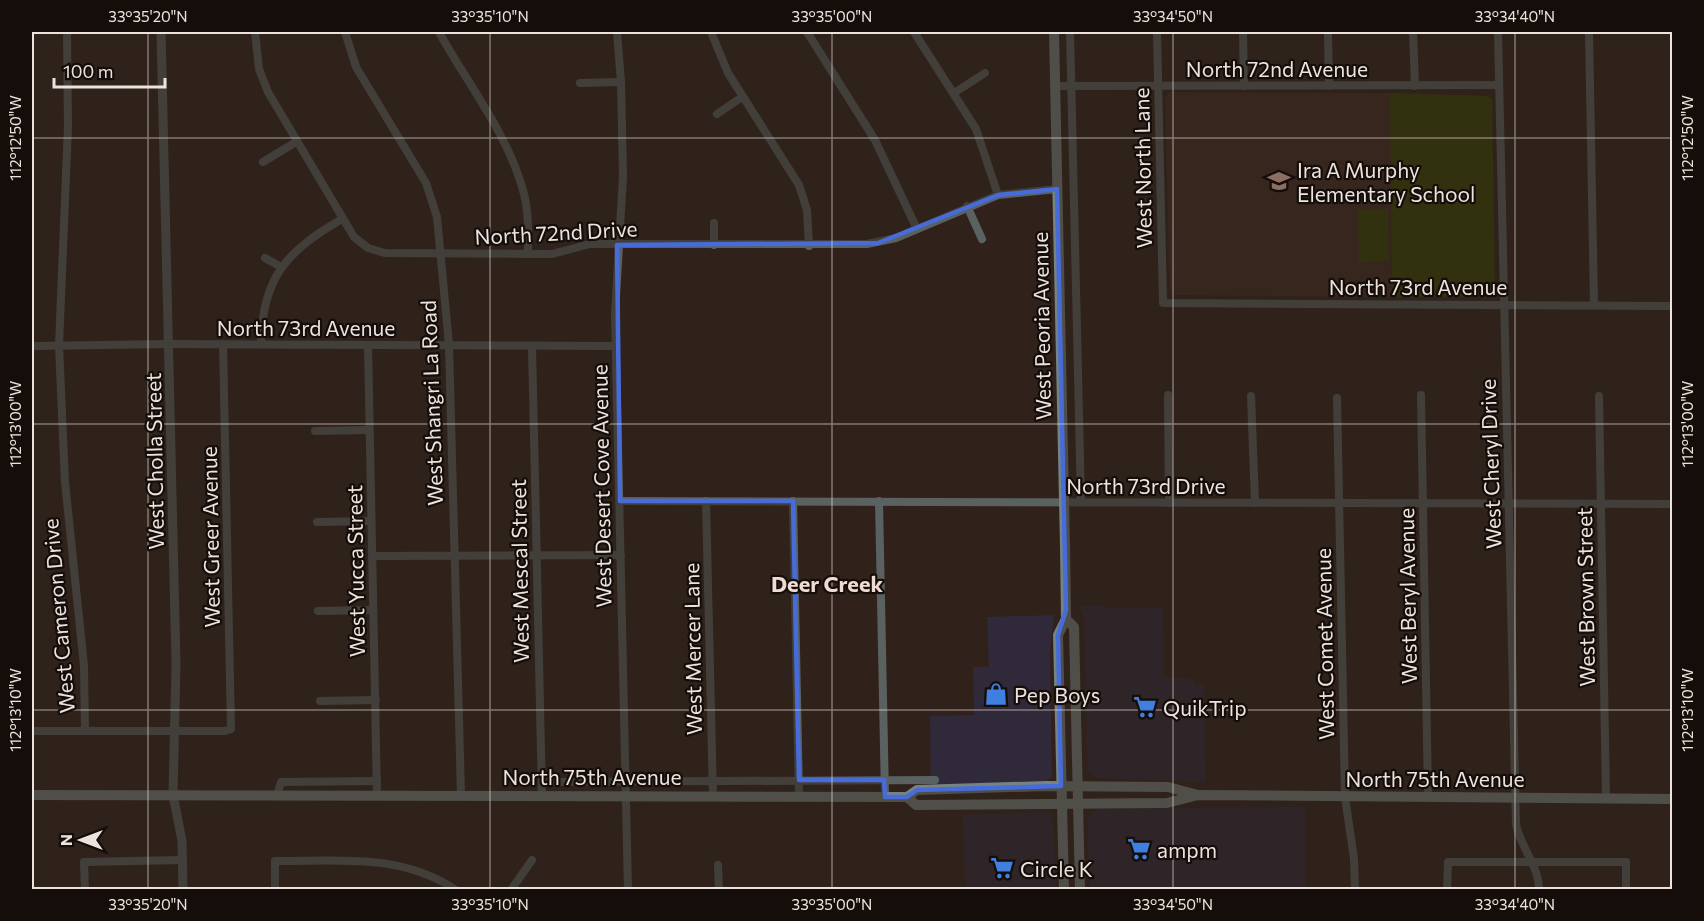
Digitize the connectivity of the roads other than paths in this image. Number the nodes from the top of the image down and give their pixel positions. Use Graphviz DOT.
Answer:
graph roads {
  1 [pos="67,32"];
  2 [pos="161,32"];
  3 [pos="255,32"];
  4 [pos="345,32"];
  5 [pos="439,32"];
  6 [pos="616,32"];
  7 [pos="711,32"];
  8 [pos="807,32"];
  9 [pos="914,32"];
  10 [pos="1054,32"];
  11 [pos="1070,32"];
  12 [pos="1157,32"];
  13 [pos="1243,32"];
  14 [pos="1328,32"];
  15 [pos="1413,32"];
  16 [pos="1498,32"];
  17 [pos="1589,32"];
  18 [pos="985,73"];
  19 [pos="621,82"];
  20 [pos="580,83"];
  21 [pos="1499,85"];
  22 [pos="1055,86"];
  23 [pos="1071,86"];
  24 [pos="1244,86"];
  25 [pos="1329,86"];
  26 [pos="1414,86"];
  27 [pos="1158,87"];
  28 [pos="954,93"];
  29 [pos="742,97"];
  30 [pos="717,114"];
  31 [pos="296,142"];
  32 [pos="262,162"];
  33 [pos="1058,189"];
  34 [pos="998,195"];
  35 [pos="967,206"];
  36 [pos="342,219"];
  37 [pos="714,223"];
  38 [pos="917,229"];
  39 [pos="982,239"];
  40 [pos="617,245"];
  41 [pos="714,245"];
  42 [pos="809,246"];
  43 [pos="441,254"];
  44 [pos="528,254"];
  45 [pos="265,258"];
  46 [pos="281,267"];
  47 [pos="1163,303"];
  48 [pos="1504,304"];
  49 [pos="1594,305"];
  50 [pos="1672,306"];
  51 [pos="170,344"];
  52 [pos="223,344"];
  53 [pos="261,344"];
  54 [pos="368,345"];
  55 [pos="449,345"];
  56 [pos="32,346"];
  57 [pos="59,346"];
  58 [pos="532,346"];
  59 [pos="616,346"];
  60 [pos="1421,394"];
  61 [pos="1168,395"];
  62 [pos="1251,396"];
  63 [pos="1599,396"];
  64 [pos="1337,398"];
  65 [pos="369,430"];
  66 [pos="315,431"];
  67 [pos="620,501"];
  68 [pos="706,501"];
  69 [pos="793,501"];
  70 [pos="879,501"];
  71 [pos="1064,502"];
  72 [pos="1081,502"];
  73 [pos="1168,503"];
  74 [pos="1255,503"];
  75 [pos="1339,503"];
  76 [pos="1424,503"];
  77 [pos="1601,503"];
  78 [pos="1509,504"];
  79 [pos="1672,504"];
  80 [pos="371,521"];
  81 [pos="317,522"];
  82 [pos="454,555"];
  83 [pos="621,555"];
  84 [pos="372,556"];
  85 [pos="537,556"];
  86 [pos="373,610"];
  87 [pos="318,611"];
  88 [pos="1066,619"];
  89 [pos="1059,663"];
  90 [pos="1076,663"];
  91 [pos="376,700"];
  92 [pos="321,701"];
  93 [pos="85,730"];
  94 [pos="175,730"];
  95 [pos="32,731"];
  96 [pos="799,780"];
  97 [pos="884,780"];
  98 [pos="935,780"];
  99 [pos="377,781"];
  100 [pos="625,781"];
  101 [pos="712,781"];
  102 [pos="542,782"];
  103 [pos="1061,786"];
  104 [pos="1079,786"];
  105 [pos="948,790"];
  106 [pos="32,795"];
  107 [pos="173,795"];
  108 [pos="277,795"];
  109 [pos="460,795"];
  110 [pos="1198,795"];
  111 [pos="377,796"];
  112 [pos="542,796"];
  113 [pos="626,796"];
  114 [pos="713,796"];
  115 [pos="799,796"];
  116 [pos="885,797"];
  117 [pos="907,797"];
  118 [pos="1345,797"];
  119 [pos="1428,797"];
  120 [pos="1517,798"];
  121 [pos="1606,798"];
  122 [pos="1672,799"];
  123 [pos="1061,804"];
  124 [pos="1079,804"];
  125 [pos="921,806"];
  126 [pos="183,860"];
  127 [pos="532,860"];
  128 [pos="1532,862"];
  129 [pos="718,865"];
  130 [pos="455,889"];
  131 [pos="85,890"];
  132 [pos="183,890"];
  133 [pos="275,890"];
  134 [pos="511,890"];
  135 [pos="628,890"];
  136 [pos="719,890"];
  137 [pos="1064,890"];
  138 [pos="1080,890"];
  139 [pos="1354,890"];
  140 [pos="1448,890"];
  141 [pos="1539,890"];
  142 [pos="1626,890"];
  1 -- 57 [label="street, West Cameron Drive"];
  2 -- 51 [label="street, West Cholla Street"];
  3 -- 31 [label="street"];
  4 -- 43 [label="street, West Shangri La Road"];
  5 -- 44 [label="street"];
  6 -- 19 [label="street, West Desert Cove Avenue"];
  7 -- 29 [label="street"];
  8 -- 38 [label="street"];
  9 -- 28 [label="street"];
  10 -- 22 [label="main road, West Peoria Avenue"];
  11 -- 23 [label="street, West Peoria Avenue"];
  12 -- 27 [label="street, West North Lane"];
  13 -- 24 [label="street"];
  14 -- 25 [label="street"];
  15 -- 26 [label="street"];
  16 -- 21 [label="street, West Cheryl Drive"];
  17 -- 49 [label="street"];
  18 -- 28 [label="street"];
  19 -- 20 [label="street"];
  19 -- 40 [label="street, West Desert Cove Avenue"];
  21 -- 26 [label="street, North 72nd Avenue"];
  21 -- 48 [label="street, West Cheryl Drive"];
  22 -- 23 [label="street, North 72nd Avenue"];
  22 -- 33 [label="main road, West Peoria Avenue"];
  23 -- 27 [label="street, North 72nd Avenue"];
  23 -- 72 [label="street, West Peoria Avenue"];
  24 -- 25 [label="street, North 72nd Avenue"];
  24 -- 27 [label="street, North 72nd Avenue"];
  25 -- 26 [label="street, North 72nd Avenue"];
  27 -- 47 [label="street, West North Lane"];
  28 -- 34 [label="street"];
  29 -- 30 [label="street"];
  29 -- 42 [label="street"];
  31 -- 32 [label="street"];
  31 -- 36 [label="street"];
  33 -- 34 [label="street, North 72nd Drive"];
  33 -- 71 [label="main road, West Peoria Avenue"];
  34 -- 35 [label="street, North 72nd Drive"];
  35 -- 38 [label="street, North 72nd Drive"];
  35 -- 39 [label="street"];
  36 -- 43 [label="street, North 72nd Drive"];
  36 -- 46 [label="street"];
  37 -- 41 [label="street"];
  38 -- 42 [label="street, North 72nd Drive"];
  40 -- 41 [label="street, North 72nd Drive"];
  40 -- 44 [label="street, North 72nd Drive"];
  40 -- 59 [label="street, West Desert Cove Avenue"];
  41 -- 42 [label="street, North 72nd Drive"];
  43 -- 44 [label="street, North 72nd Drive"];
  43 -- 55 [label="street, West Shangri La Road"];
  45 -- 46 [label="street"];
  46 -- 53 [label="street"];
  47 -- 48 [label="street, North 73rd Avenue"];
  48 -- 49 [label="street, North 73rd Avenue"];
  48 -- 78 [label="street, West Cheryl Drive"];
  49 -- 50 [label="street, North 73rd Avenue"];
  51 -- 52 [label="street, North 73rd Avenue"];
  51 -- 57 [label="street, North 73rd Avenue"];
  51 -- 94 [label="street, West Cholla Street"];
  52 -- 53 [label="street, North 73rd Avenue"];
  52 -- 94 [label="street, West Greer Avenue"];
  53 -- 54 [label="street, North 73rd Avenue"];
  54 -- 55 [label="street, North 73rd Avenue"];
  54 -- 65 [label="street, West Yucca Street"];
  55 -- 58 [label="street, North 73rd Avenue"];
  55 -- 82 [label="street, West Shangri La Road"];
  56 -- 57 [label="street, North 73rd Avenue"];
  57 -- 93 [label="street, West Cameron Drive"];
  58 -- 59 [label="street, North 73rd Avenue"];
  58 -- 85 [label="street, West Mescal Street"];
  59 -- 67 [label="street, West Desert Cove Avenue"];
  60 -- 76 [label="street, West Beryl Avenue"];
  61 -- 73 [label="street"];
  62 -- 74 [label="street"];
  63 -- 77 [label="street, West Brown Street"];
  64 -- 75 [label="street, West Comet Avenue"];
  65 -- 66 [label="street"];
  65 -- 80 [label="street, West Yucca Street"];
  67 -- 68 [label="street, North 73rd Drive"];
  67 -- 83 [label="street, West Desert Cove Avenue"];
  68 -- 69 [label="street, North 73rd Drive"];
  68 -- 101 [label="street, West Mercer Lane"];
  69 -- 70 [label="street, North 73rd Drive"];
  69 -- 96 [label="street"];
  70 -- 71 [label="street, North 73rd Drive"];
  70 -- 97 [label="street"];
  71 -- 72 [label="street, North 73rd Drive"];
  71 -- 88 [label="main road, West Peoria Avenue"];
  72 -- 73 [label="street, North 73rd Drive"];
  73 -- 74 [label="street, North 73rd Drive"];
  74 -- 75 [label="street, North 73rd Drive"];
  75 -- 76 [label="street, North 73rd Drive"];
  75 -- 118 [label="street, West Comet Avenue"];
  76 -- 78 [label="street, North 73rd Drive"];
  76 -- 119 [label="street, West Beryl Avenue"];
  77 -- 78 [label="street, North 73rd Drive"];
  77 -- 79 [label="street, North 73rd Drive"];
  77 -- 121 [label="street, West Brown Street"];
  78 -- 120 [label="street, West Cheryl Drive"];
  80 -- 81 [label="street"];
  80 -- 84 [label="street, West Yucca Street"];
  82 -- 84 [label="street"];
  82 -- 85 [label="street"];
  82 -- 109 [label="street, West Shangri La Road"];
  83 -- 85 [label="street"];
  83 -- 100 [label="street, West Desert Cove Avenue"];
  84 -- 86 [label="street, West Yucca Street"];
  85 -- 102 [label="street, West Mescal Street"];
  86 -- 87 [label="street"];
  86 -- 91 [label="street, West Yucca Street"];
  88 -- 89 [label="main road, West Peoria Avenue"];
  88 -- 90 [label="main road, West Peoria Avenue"];
  89 -- 90 [label="main road"];
  89 -- 103 [label="main road, West Peoria Avenue"];
  90 -- 104 [label="main road, West Peoria Avenue"];
  91 -- 92 [label="street"];
  91 -- 99 [label="street, West Yucca Street"];
  93 -- 94 [label="street"];
  93 -- 95 [label="street"];
  94 -- 107 [label="street, West Cholla Street"];
  96 -- 97 [label="street, North 75th Avenue"];
  96 -- 101 [label="street, North 75th Avenue"];
  96 -- 115 [label="street"];
  97 -- 98 [label="street, North 75th Avenue"];
  97 -- 116 [label="street"];
  99 -- 108 [label="street"];
  99 -- 111 [label="street, West Yucca Street"];
  100 -- 101 [label="street, North 75th Avenue"];
  100 -- 102 [label="street, North 75th Avenue"];
  100 -- 113 [label="street, West Desert Cove Avenue"];
  101 -- 114 [label="street, West Mercer Lane"];
  102 -- 112 [label="street, West Mescal Street"];
  103 -- 104 [label="main road, North 75th Avenue"];
  103 -- 105 [label="main road, North 75th Avenue"];
  103 -- 123 [label="main road, West Peoria Avenue"];
  104 -- 110 [label="main road, North 75th Avenue"];
  104 -- 124 [label="main road, West Peoria Avenue"];
  105 -- 117 [label="main road, North 75th Avenue"];
  105 -- 125 [label="main road"];
  106 -- 107 [label="main road, North 75th Avenue"];
  107 -- 108 [label="main road, North 75th Avenue"];
  107 -- 126 [label="street, West Cholla Street"];
  108 -- 111 [label="main road, North 75th Avenue"];
  109 -- 111 [label="main road, North 75th Avenue"];
  109 -- 112 [label="main road, North 75th Avenue"];
  110 -- 118 [label="main road, North 75th Avenue"];
  110 -- 124 [label="main road, North 75th Avenue"];
  112 -- 113 [label="main road, North 75th Avenue"];
  113 -- 114 [label="main road, North 75th Avenue"];
  113 -- 135 [label="street, West Desert Cove Avenue"];
  114 -- 115 [label="main road, North 75th Avenue"];
  115 -- 116 [label="main road, North 75th Avenue"];
  116 -- 117 [label="main road, North 75th Avenue"];
  117 -- 125 [label="main road"];
  118 -- 119 [label="main road, North 75th Avenue"];
  118 -- 139 [label="street, West Comet Avenue"];
  119 -- 120 [label="main road, North 75th Avenue"];
  120 -- 121 [label="main road, North 75th Avenue"];
  120 -- 128 [label="street, West Cheryl Drive"];
  121 -- 122 [label="main road, North 75th Avenue"];
  123 -- 124 [label="main road, North 75th Avenue"];
  123 -- 125 [label="main road, North 75th Avenue"];
  123 -- 137 [label="main road, West Peoria Avenue"];
  124 -- 138 [label="main road, West Peoria Avenue"];
  126 -- 131 [label="street"];
  126 -- 132 [label="street, West Cholla Street"];
  127 -- 134 [label="street"];
  128 -- 140 [label="street"];
  128 -- 141 [label="street, West Cheryl Drive"];
  128 -- 142 [label="street"];
  129 -- 136 [label="street"];
  130 -- 133 [label="street"];
}
